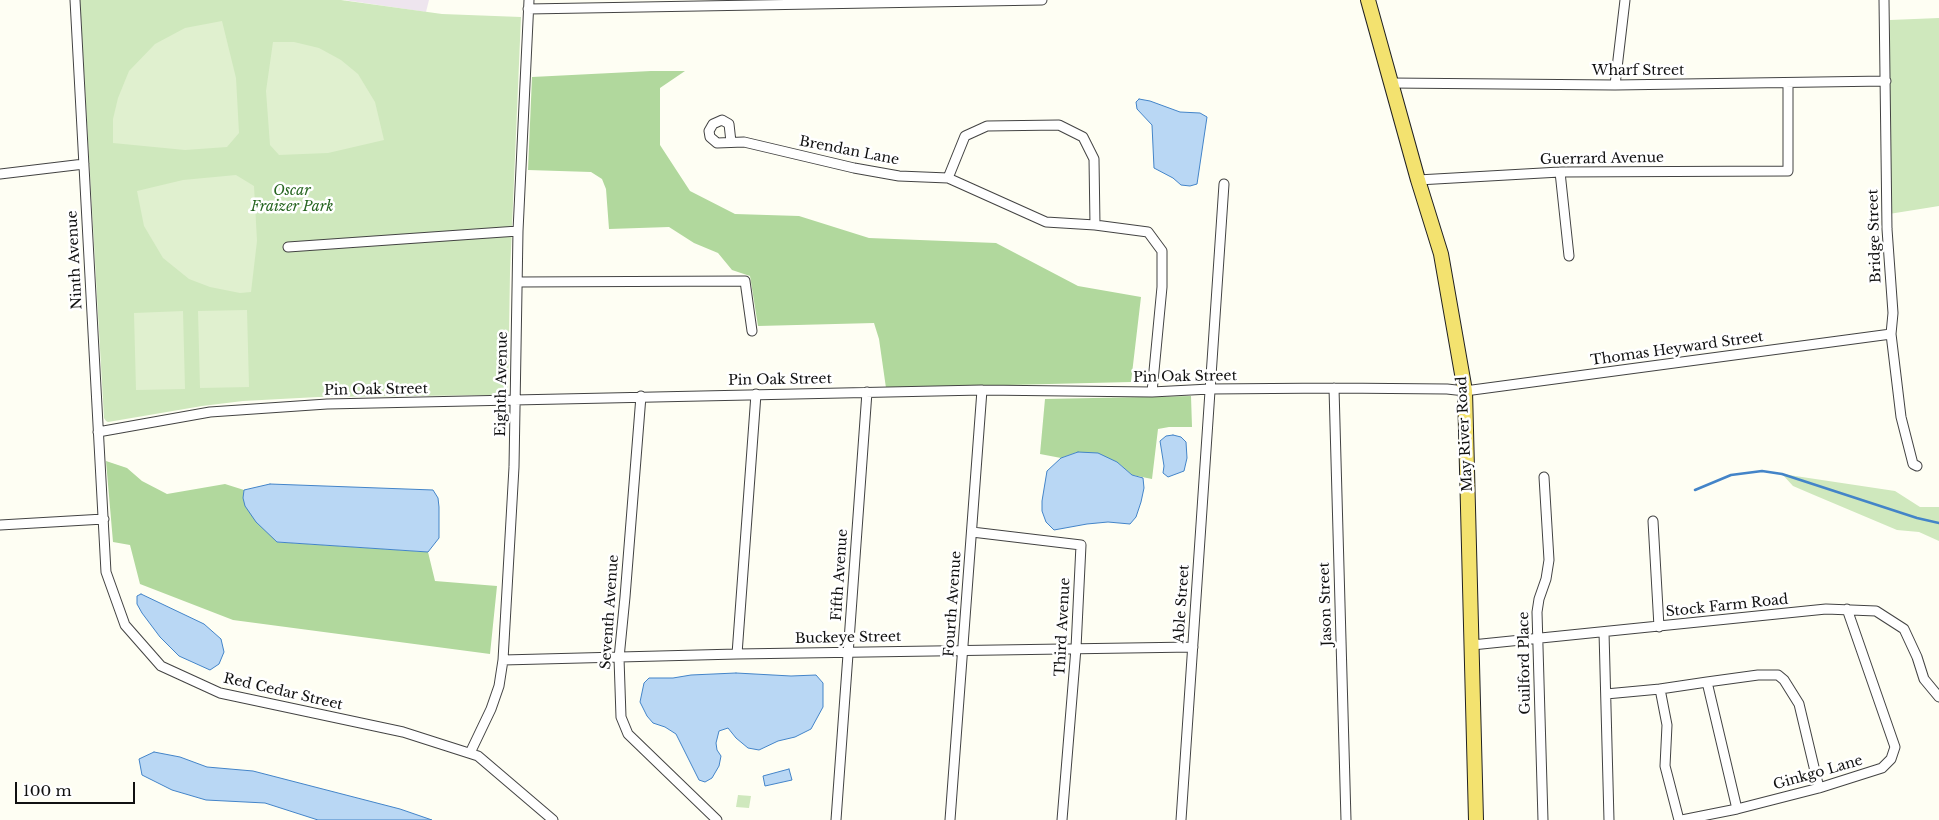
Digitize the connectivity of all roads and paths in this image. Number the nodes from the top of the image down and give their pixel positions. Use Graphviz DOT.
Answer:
graph roads {
  1 [pos="74,0"];
  2 [pos="1042,0"];
  3 [pos="1368,0"];
  4 [pos="1625,0"];
  5 [pos="1884,0"];
  6 [pos="967,1"];
  7 [pos="529,4"];
  8 [pos="1886,81"];
  9 [pos="1390,83"];
  10 [pos="1788,83"];
  11 [pos="1615,85"];
  12 [pos="731,142"];
  13 [pos="84,164"];
  14 [pos="1560,172"];
  15 [pos="0,174"];
  16 [pos="948,178"];
  17 [pos="1418,180"];
  18 [pos="1224,184"];
  19 [pos="1095,225"];
  20 [pos="518,230"];
  21 [pos="288,247"];
  22 [pos="1568,256"];
  23 [pos="518,282"];
  24 [pos="752,330"];
  25 [pos="1891,334"];
  26 [pos="1334,388"];
  27 [pos="1210,389"];
  28 [pos="982,390"];
  29 [pos="1465,391"];
  30 [pos="867,392"];
  31 [pos="1152,392"];
  32 [pos="756,394"];
  33 [pos="641,396"];
  34 [pos="514,401"];
  35 [pos="98,432"];
  36 [pos="1917,466"];
  37 [pos="1544,477"];
  38 [pos="104,518"];
  39 [pos="1653,521"];
  40 [pos="0,525"];
  41 [pos="972,532"];
  42 [pos="1847,609"];
  43 [pos="1659,627"];
  44 [pos="1604,632"];
  45 [pos="1538,639"];
  46 [pos="1472,645"];
  47 [pos="1193,647"];
  48 [pos="1076,648"];
  49 [pos="964,650"];
  50 [pos="849,652"];
  51 [pos="737,654"];
  52 [pos="619,658"];
  53 [pos="504,660"];
  54 [pos="1707,682"];
  55 [pos="1660,690"];
  56 [pos="1606,694"];
  57 [pos="1939,697"];
  58 [pos="470,754"];
  59 [pos="1819,788"];
  60 [pos="1737,809"];
  61 [pos="553,820"];
  62 [pos="718,820"];
  63 [pos="836,820"];
  64 [pos="950,820"];
  65 [pos="1062,820"];
  66 [pos="1181,820"];
  67 [pos="1346,820"];
  68 [pos="1476,820"];
  69 [pos="1543,820"];
  70 [pos="1609,820"];
  71 [pos="1681,820"];
  1 -- 13 [label="street, Ninth Avenue"];
  2 -- 6 [label="street"];
  3 -- 9 [label="main road, May River Road"];
  4 -- 11 [label="street"];
  5 -- 8 [label="street, Bridge Street"];
  6 -- 7 [label="street"];
  7 -- 20 [label="street, Eighth Avenue"];
  8 -- 10 [label="street, Wharf Street"];
  8 -- 25 [label="street, Bridge Street"];
  9 -- 11 [label="street, Wharf Street"];
  9 -- 17 [label="main road, May River Road"];
  10 -- 11 [label="street, Wharf Street"];
  10 -- 14 [label="street, Guerrard Avenue"];
  12 -- 16 [label="street, Brendan Lane"];
  13 -- 15 [label="street"];
  13 -- 35 [label="street, Ninth Avenue"];
  14 -- 17 [label="street, Guerrard Avenue"];
  14 -- 22 [label="street"];
  16 -- 19 [label="street, Brendan Lane"];
  16 -- 19 [label="street"];
  17 -- 29 [label="main road, May River Road"];
  18 -- 27 [label="street, Able Street"];
  19 -- 31 [label="street, Brendan Lane"];
  20 -- 21 [label="street"];
  20 -- 23 [label="street, Eighth Avenue"];
  23 -- 24 [label="street"];
  23 -- 34 [label="street, Eighth Avenue"];
  25 -- 29 [label="street, Thomas Heyward Street"];
  25 -- 36 [label="street, Bridge Street"];
  26 -- 27 [label="street, Pin Oak Street"];
  26 -- 29 [label="street, Pin Oak Street"];
  26 -- 67 [label="street, Jason Street"];
  27 -- 31 [label="street, Pin Oak Street"];
  27 -- 47 [label="street, Able Street"];
  28 -- 30 [label="street, Pin Oak Street"];
  28 -- 31 [label="street, Pin Oak Street"];
  28 -- 41 [label="street, Fourth Avenue"];
  29 -- 46 [label="main road, May River Road"];
  30 -- 32 [label="street, Pin Oak Street"];
  30 -- 50 [label="street, Fifth Avenue"];
  32 -- 33 [label="street, Pin Oak Street"];
  32 -- 51 [label="street"];
  33 -- 34 [label="street, Pin Oak Street"];
  33 -- 52 [label="street, Seventh Avenue"];
  34 -- 35 [label="street, Pin Oak Street"];
  34 -- 53 [label="street, Eighth Avenue"];
  35 -- 38 [label="street, Ninth Avenue"];
  37 -- 45 [label="street, Guilford Place"];
  38 -- 40 [label="street"];
  38 -- 58 [label="street, Red Cedar Street"];
  39 -- 43 [label="street"];
  41 -- 48 [label="street, Third Avenue"];
  41 -- 49 [label="street, Fourth Avenue"];
  42 -- 43 [label="street, Stock Farm Road"];
  42 -- 57 [label="street, Stock Farm Road"];
  42 -- 59 [label="street, Ginkgo Lane"];
  43 -- 44 [label="street, Stock Farm Road"];
  44 -- 45 [label="street, Stock Farm Road"];
  44 -- 56 [label="street"];
  45 -- 46 [label="street, Stock Farm Road"];
  45 -- 69 [label="street, Guilford Place"];
  46 -- 68 [label="main road, May River Road"];
  47 -- 48 [label="street, Buckeye Street"];
  47 -- 66 [label="street, Able Street"];
  48 -- 49 [label="street, Buckeye Street"];
  48 -- 65 [label="street, Third Avenue"];
  49 -- 50 [label="street, Buckeye Street"];
  49 -- 64 [label="street, Fourth Avenue"];
  50 -- 51 [label="street, Buckeye Street"];
  50 -- 63 [label="street, Fifth Avenue"];
  51 -- 52 [label="street, Buckeye Street"];
  52 -- 53 [label="street, Buckeye Street"];
  52 -- 62 [label="street, Seventh Avenue"];
  53 -- 58 [label="street, Eighth Avenue"];
  54 -- 55 [label="street"];
  54 -- 59 [label="street"];
  54 -- 60 [label="street"];
  55 -- 56 [label="street"];
  55 -- 71 [label="street"];
  56 -- 70 [label="street"];
  58 -- 61 [label="street, Red Cedar Street"];
  59 -- 60 [label="street, Ginkgo Lane"];
  60 -- 71 [label="street, Ginkgo Lane"];
}
